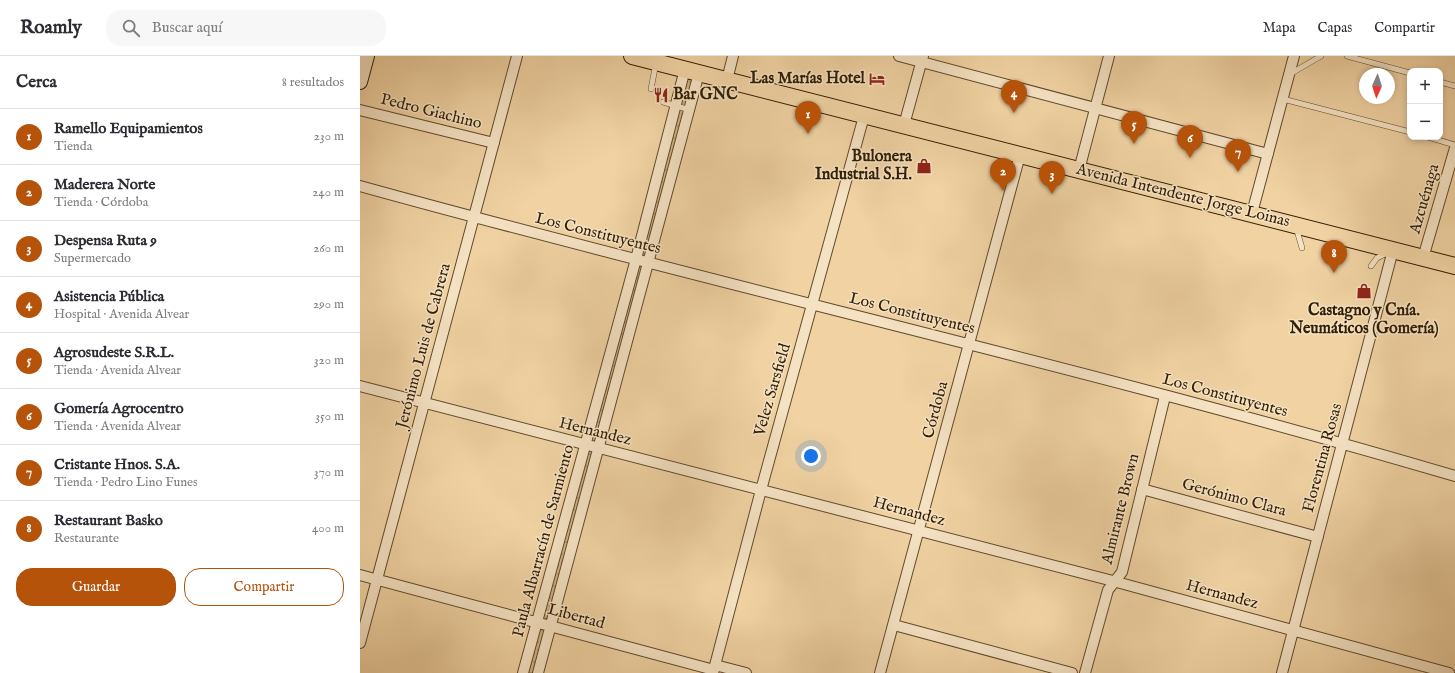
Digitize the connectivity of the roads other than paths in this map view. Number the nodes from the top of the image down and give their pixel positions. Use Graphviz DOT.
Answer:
graph roads {
  1 [pos="367,56"];
  2 [pos="517,56"];
  3 [pos="632,56"];
  4 [pos="734,56"];
  5 [pos="899,56"];
  6 [pos="1109,56"];
  7 [pos="1294,56"];
  8 [pos="1321,56"];
  9 [pos="1347,56"];
  10 [pos="922,59"];
  11 [pos="656,62"];
  12 [pos="692,71"];
  13 [pos="1407,72"];
  14 [pos="1289,75"];
  15 [pos="727,80"];
  16 [pos="360,82"];
  17 [pos="1443,83"];
  18 [pos="1455,86"];
  19 [pos="651,88"];
  20 [pos="1283,99"];
  21 [pos="662,102"];
  22 [pos="675,106"];
  23 [pos="1095,109"];
  24 [pos="360,110"];
  25 [pos="690,110"];
  26 [pos="864,116"];
  27 [pos="904,125"];
  28 [pos="1407,131"];
  29 [pos="1437,140"];
  30 [pos="494,143"];
  31 [pos="1455,146"];
  32 [pos="1268,154"];
  33 [pos="1020,155"];
  34 [pos="1079,170"];
  35 [pos="360,186"];
  36 [pos="1252,213"];
  37 [pos="473,218"];
  38 [pos="1295,225"];
  39 [pos="1302,248"];
  40 [pos="1393,250"];
  41 [pos="1424,258"];
  42 [pos="636,259"];
  43 [pos="647,262"];
  44 [pos="1371,266"];
  45 [pos="1455,266"];
  46 [pos="813,305"];
  47 [pos="969,344"];
  48 [pos="360,386"];
  49 [pos="1165,396"];
  50 [pos="425,402"];
  51 [pos="1343,442"];
  52 [pos="585,445"];
  53 [pos="598,448"];
  54 [pos="1455,476"];
  55 [pos="1142,489"];
  56 [pos="761,490"];
  57 [pos="918,530"];
  58 [pos="1318,537"];
  59 [pos="360,575"];
  60 [pos="377,579"];
  61 [pos="1114,581"];
  62 [pos="538,622"];
  63 [pos="894,625"];
  64 [pos="550,626"];
  65 [pos="1293,630"];
  66 [pos="360,643"];
  67 [pos="714,669"];
  68 [pos="524,673"];
  69 [pos="538,673"];
  70 [pos="746,673"];
  71 [pos="880,673"];
  72 [pos="1072,673"];
  73 [pos="1085,673"];
  74 [pos="1282,673"];
  75 [pos="1449,673"];
  1 -- 16 [label="main road"];
  2 -- 30 [label="street, Jerónimo Luis de Cabrera"];
  3 -- 11 [label="main road, Avenida Intendente Jorge Loinas"];
  4 -- 15 [label="street"];
  5 -- 10 [label="street"];
  6 -- 23 [label="street"];
  7 -- 14 [label="street"];
  8 -- 14 [label="lane"];
  9 -- 13 [label="lane"];
  10 -- 23 [label="street"];
  10 -- 27 [label="street"];
  11 -- 12 [label="main road, Avenida Intendente Jorge Loinas"];
  11 -- 19 [label="lane"];
  12 -- 15 [label="main road, Avenida Intendente Jorge Loinas"];
  12 -- 22 [label="street, Paula Albarracín de Sarmiento"];
  12 -- 25 [label="street, Paula Albarracín de Sarmiento"];
  14 -- 20 [label="street"];
  15 -- 26 [label="main road, Avenida Intendente Jorge Loinas"];
  17 -- 18 [label="lane"];
  20 -- 28 [label="lane"];
  20 -- 32 [label="street"];
  21 -- 22 [label="lane"];
  22 -- 25 [label="lane"];
  22 -- 42 [label="street, Paula Albarracín de Sarmiento"];
  23 -- 32 [label="street"];
  23 -- 34 [label="street"];
  24 -- 30 [label="street, Pedro Giachino"];
  25 -- 43 [label="street, Paula Albarracín de Sarmiento"];
  26 -- 27 [label="main road, Avenida Intendente Jorge Loinas"];
  26 -- 46 [label="street, Velez Sarsfield"];
  27 -- 33 [label="main road, Avenida Intendente Jorge Loinas"];
  29 -- 31 [label="lane"];
  30 -- 37 [label="street, Jerónimo Luis de Cabrera"];
  31 -- 41 [label="street, Azcuénaga"];
  32 -- 36 [label="street"];
  33 -- 34 [label="main road, Avenida Intendente Jorge Loinas"];
  33 -- 47 [label="street, Córdoba"];
  34 -- 36 [label="main road, Avenida Intendente Jorge Loinas"];
  35 -- 37 [label="street, Los Constituyentes"];
  36 -- 38 [label="main road, Avenida Intendente Jorge Loinas"];
  37 -- 42 [label="street, Los Constituyentes"];
  37 -- 50 [label="street, Jerónimo Luis de Cabrera"];
  38 -- 39 [label="lane"];
  38 -- 40 [label="main road, Avenida Intendente Jorge Loinas"];
  40 -- 41 [label="main road, Avenida Intendente Jorge Loinas"];
  40 -- 44 [label="lane"];
  40 -- 51 [label="street, Florentina Rosas"];
  41 -- 45 [label="main road, Avenida Intendente Jorge Loinas"];
  42 -- 43 [label="street, Los Constituyentes"];
  42 -- 52 [label="street, Paula Albarracín de Sarmiento"];
  43 -- 46 [label="street, Los Constituyentes"];
  43 -- 53 [label="street, Paula Albarracín de Sarmiento"];
  46 -- 47 [label="street, Los Constituyentes"];
  46 -- 56 [label="street, Velez Sarsfield"];
  47 -- 49 [label="street, Los Constituyentes"];
  47 -- 57 [label="street, Córdoba"];
  48 -- 50 [label="street, Hernandez"];
  49 -- 51 [label="street, Los Constituyentes"];
  49 -- 55 [label="street, Almirante Brown"];
  50 -- 52 [label="street, Hernandez"];
  50 -- 60 [label="street, Jerónimo Luis de Cabrera"];
  51 -- 54 [label="street, Los Constituyentes"];
  51 -- 58 [label="street, Florentina Rosas"];
  52 -- 53 [label="street, Hernandez"];
  52 -- 62 [label="street, Paula Albarracín de Sarmiento"];
  53 -- 56 [label="street, Hernandez"];
  53 -- 64 [label="street, Paula Albarracín de Sarmiento"];
  55 -- 58 [label="street, Gerónimo Clara"];
  55 -- 61 [label="street, Almirante Brown"];
  56 -- 57 [label="street, Hernandez"];
  56 -- 67 [label="street, Velez Sarsfield"];
  57 -- 61 [label="street, Hernandez"];
  57 -- 63 [label="street, Córdoba"];
  58 -- 65 [label="street, Florentina Rosas"];
  59 -- 60 [label="street, Libertad"];
  60 -- 62 [label="street, Libertad"];
  60 -- 66 [label="street, Jerónimo Luis de Cabrera"];
  61 -- 65 [label="street, Hernandez"];
  61 -- 73 [label="street, Almirante Brown"];
  62 -- 64 [label="street, Libertad"];
  62 -- 68 [label="street, Paula Albarracín de Sarmiento"];
  63 -- 71 [label="street, Córdoba"];
  63 -- 72 [label="street"];
  64 -- 67 [label="street, Libertad"];
  64 -- 69 [label="street, Paula Albarracín de Sarmiento"];
  65 -- 74 [label="street, Florentina Rosas"];
  65 -- 75 [label="street, Hernandez"];
  67 -- 70 [label="street, Libertad"];
}
